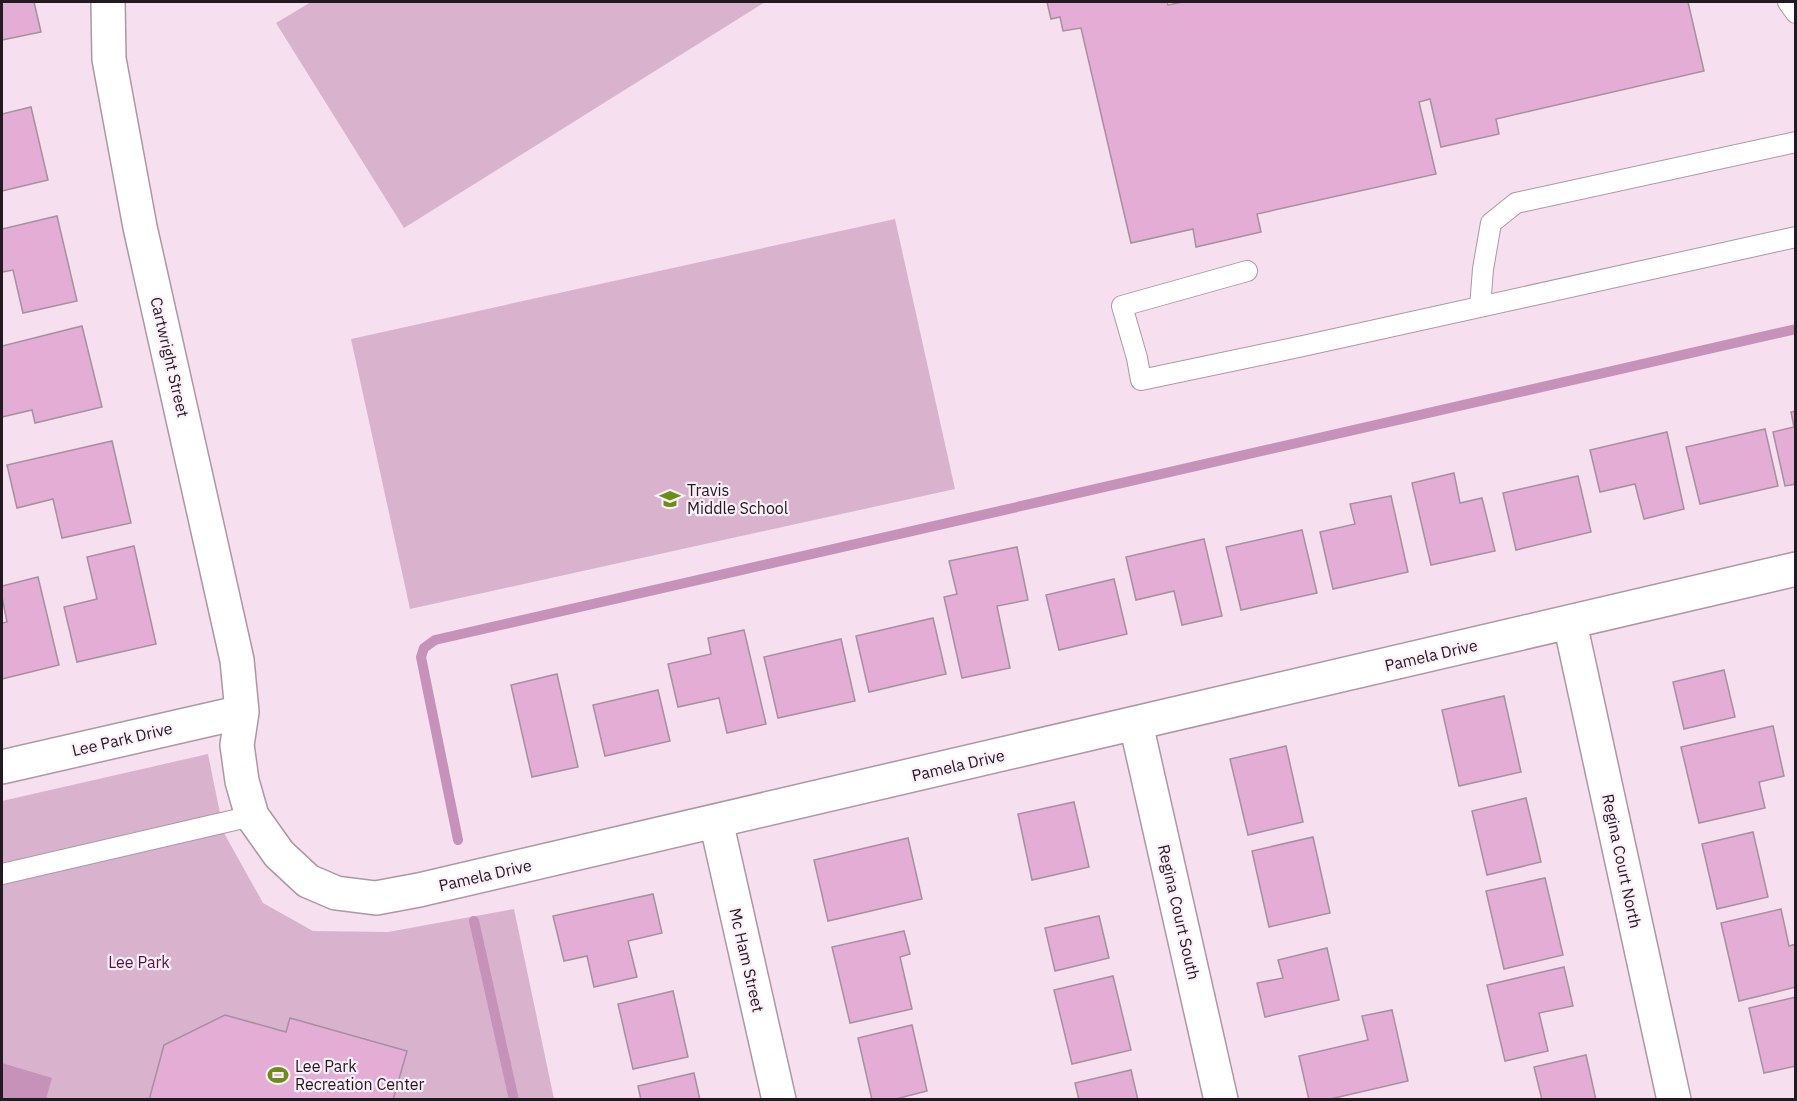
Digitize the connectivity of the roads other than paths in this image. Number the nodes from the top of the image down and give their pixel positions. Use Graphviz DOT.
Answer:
graph roads {
  1 [pos="108,2"];
  2 [pos="1788,2"];
  3 [pos="1796,13"];
  4 [pos="1796,142"];
  5 [pos="1796,237"];
  6 [pos="1247,271"];
  7 [pos="1480,307"];
  8 [pos="1796,569"];
  9 [pos="1570,623"];
  10 [pos="242,712"];
  11 [pos="1136,724"];
  12 [pos="2,767"];
  13 [pos="252,816"];
  14 [pos="716,821"];
  15 [pos="2,874"];
  16 [pos="779,1100"];
  17 [pos="1221,1100"];
  18 [pos="1674,1100"];
  1 -- 10 [label="street, Cartwright Street"];
  2 -- 3 [label="lane"];
  4 -- 7 [label="lane"];
  5 -- 7 [label="lane"];
  6 -- 7 [label="lane"];
  8 -- 9 [label="street, Pamela Drive"];
  9 -- 11 [label="street, Pamela Drive"];
  9 -- 18 [label="street, Regina Court North"];
  10 -- 12 [label="street, Lee Park Drive"];
  10 -- 13 [label="street, Pamela Drive"];
  11 -- 14 [label="street, Pamela Drive"];
  11 -- 17 [label="street, Regina Court South"];
  13 -- 14 [label="street, Pamela Drive"];
  13 -- 15 [label="lane"];
  14 -- 16 [label="street, Mc Ham Street"];
}
